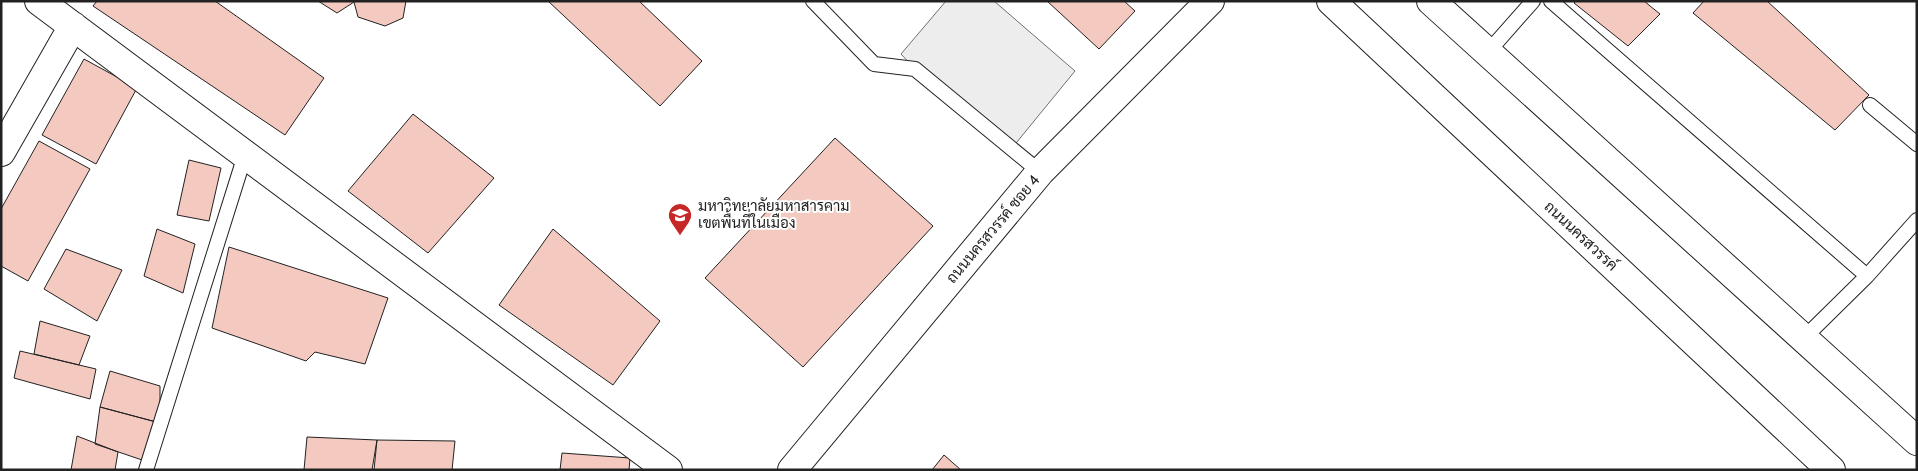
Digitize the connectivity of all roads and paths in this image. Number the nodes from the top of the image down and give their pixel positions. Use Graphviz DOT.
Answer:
graph roads {
  1 [pos="39,1"];
  2 [pos="813,1"];
  3 [pos="1210,1"];
  4 [pos="1331,1"];
  5 [pos="1431,1"];
  6 [pos="1533,1"];
  7 [pos="1551,1"];
  8 [pos="73,26"];
  9 [pos="1488,52"];
  10 [pos="1870,105"];
  11 [pos="1917,144"];
  12 [pos="1,152"];
  13 [pos="245,155"];
  14 [pos="1040,172"];
  15 [pos="1917,220"];
  16 [pos="1867,276"];
  17 [pos="1804,338"];
  18 [pos="1917,441"];
  19 [pos="146,470"];
  20 [pos="668,470"];
  21 [pos="792,470"];
  22 [pos="1831,470"];
  1 -- 8 [label="street"];
  2 -- 14 [label="lane"];
  3 -- 14 [label="street, ถนนนครสวรรค์ ซอย 4"];
  4 -- 22 [label="street, ถนนนครสวรรค์"];
  5 -- 9 [label="street"];
  6 -- 9 [label="lane"];
  7 -- 16 [label="lane"];
  8 -- 12 [label="street"];
  8 -- 13 [label="street"];
  9 -- 17 [label="street"];
  10 -- 11 [label="lane"];
  13 -- 19 [label="lane"];
  13 -- 20 [label="street"];
  14 -- 21 [label="street, ถนนนครสวรรค์ ซอย 4"];
  15 -- 16 [label="lane"];
  16 -- 17 [label="lane"];
  17 -- 18 [label="street"];
}
